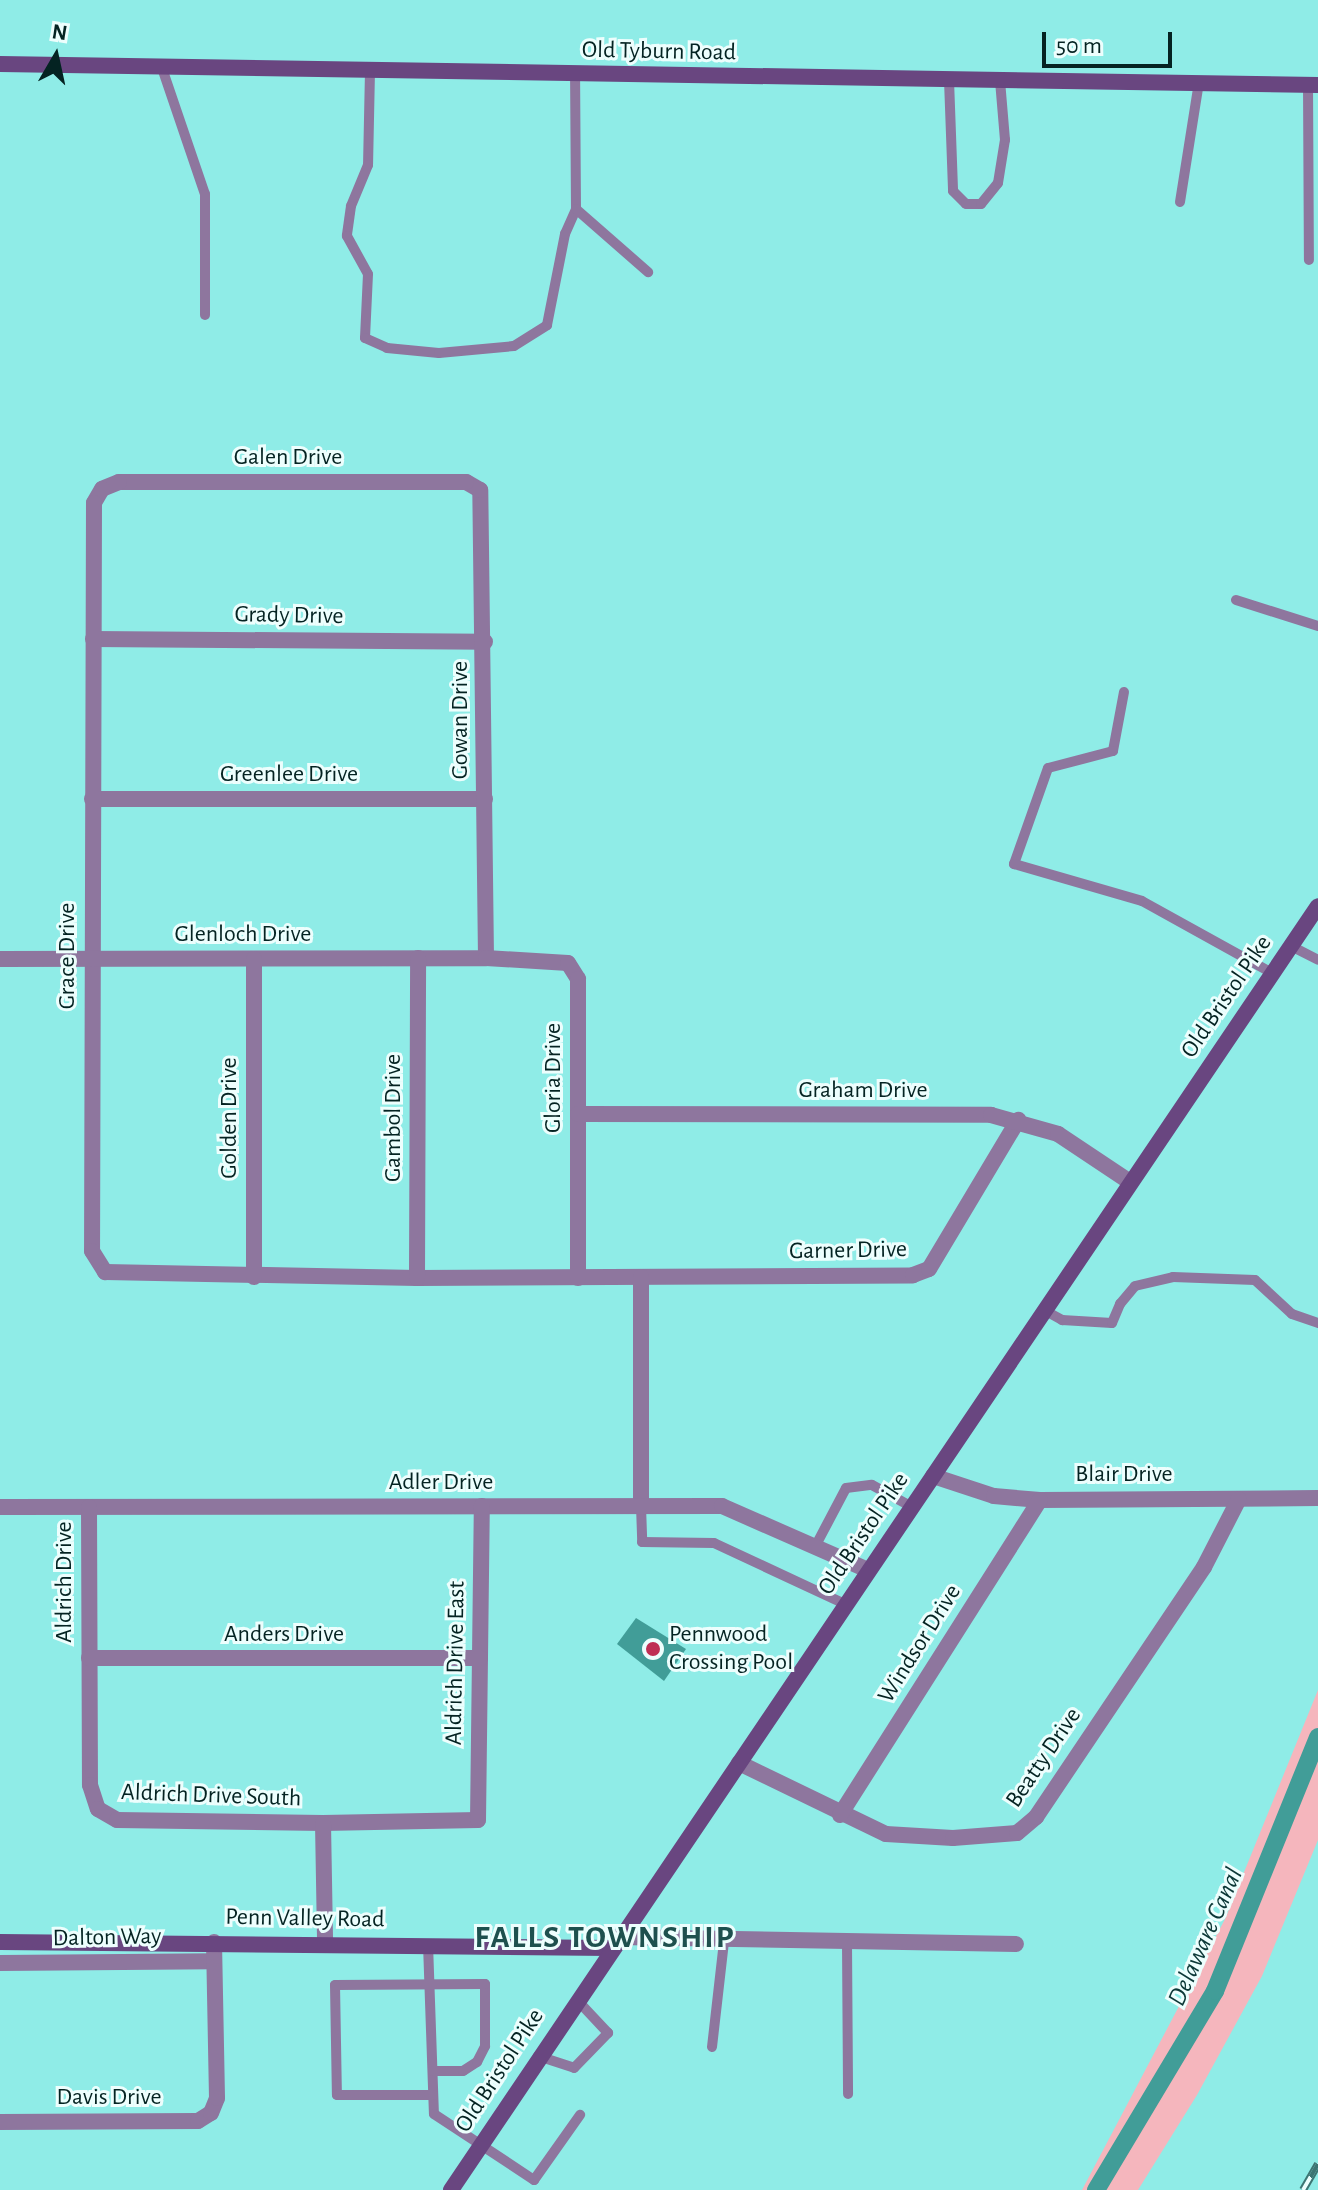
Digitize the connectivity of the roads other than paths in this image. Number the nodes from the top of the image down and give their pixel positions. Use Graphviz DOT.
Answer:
graph roads {
  1 [pos="0,64"];
  2 [pos="162,68"];
  3 [pos="370,71"];
  4 [pos="575,75"];
  5 [pos="949,80"];
  6 [pos="1000,80"];
  7 [pos="1199,82"];
  8 [pos="1313,84"];
  9 [pos="1180,202"];
  10 [pos="576,209"];
  11 [pos="1309,260"];
  12 [pos="648,272"];
  13 [pos="205,315"];
  14 [pos="475,485"];
  15 [pos="102,489"];
  16 [pos="1236,600"];
  17 [pos="1318,626"];
  18 [pos="93,639"];
  19 [pos="485,642"];
  20 [pos="1124,692"];
  21 [pos="92,799"];
  22 [pos="485,799"];
  23 [pos="1318,906"];
  24 [pos="1291,946"];
  25 [pos="418,958"];
  26 [pos="486,958"];
  27 [pos="0,959"];
  28 [pos="92,959"];
  29 [pos="254,959"];
  30 [pos="1318,960"];
  31 [pos="1272,973"];
  32 [pos="578,1114"];
  33 [pos="1018,1120"];
  34 [pos="1130,1182"];
  35 [pos="254,1277"];
  36 [pos="641,1277"];
  37 [pos="417,1278"];
  38 [pos="578,1278"];
  39 [pos="1044,1310"];
  40 [pos="1318,1323"];
  41 [pos="933,1476"];
  42 [pos="1318,1498"];
  43 [pos="1239,1499"];
  44 [pos="1040,1500"];
  45 [pos="482,1506"];
  46 [pos="641,1506"];
  47 [pos="0,1507"];
  48 [pos="89,1507"];
  49 [pos="912,1507"];
  50 [pos="816,1545"];
  51 [pos="868,1570"];
  52 [pos="845,1604"];
  53 [pos="89,1658"];
  54 [pos="480,1658"];
  55 [pos="739,1763"];
  56 [pos="840,1815"];
  57 [pos="478,1820"];
  58 [pos="323,1823"];
  59 [pos="724,1941"];
  60 [pos="0,1942"];
  61 [pos="214,1942"];
  62 [pos="325,1942"];
  63 [pos="614,1942"];
  64 [pos="847,1943"];
  65 [pos="428,1944"];
  66 [pos="1016,1944"];
  67 [pos="214,1961"];
  68 [pos="0,1963"];
  69 [pos="430,1985"];
  70 [pos="576,1999"];
  71 [pos="712,2047"];
  72 [pos="538,2056"];
  73 [pos="433,2071"];
  74 [pos="848,2094"];
  75 [pos="433,2095"];
  76 [pos="580,2115"];
  77 [pos="0,2122"];
  78 [pos="480,2146"];
  79 [pos="532,2185"];
  80 [pos="451,2190"];
  1 -- 2 [label="main road, Old Tyburn Road"];
  2 -- 3 [label="main road, Old Tyburn Road"];
  2 -- 13 [label="lane"];
  3 -- 4 [label="main road, Old Tyburn Road"];
  3 -- 10 [label="lane"];
  4 -- 5 [label="main road, Old Tyburn Road"];
  4 -- 10 [label="lane"];
  5 -- 6 [label="main road, Old Tyburn Road"];
  5 -- 6 [label="lane"];
  6 -- 7 [label="main road, Old Tyburn Road"];
  7 -- 8 [label="main road, Old Tyburn Road"];
  7 -- 9 [label="lane"];
  8 -- 11 [label="lane"];
  10 -- 12 [label="lane"];
  14 -- 15 [label="street, Galen Drive"];
  14 -- 19 [label="street, Gowan Drive"];
  15 -- 18 [label="street, Grace Drive"];
  16 -- 17 [label="lane"];
  18 -- 19 [label="street, Grady Drive"];
  18 -- 21 [label="street, Grace Drive"];
  19 -- 22 [label="street, Gowan Drive"];
  20 -- 31 [label="lane"];
  21 -- 22 [label="street, Greenlee Drive"];
  21 -- 28 [label="street, Grace Drive"];
  22 -- 26 [label="street, Gowan Drive"];
  23 -- 24 [label="main road, Old Bristol Pike"];
  24 -- 30 [label="lane"];
  24 -- 31 [label="main road, Old Bristol Pike"];
  25 -- 26 [label="street, Glenloch Drive"];
  25 -- 29 [label="street, Glenloch Drive"];
  25 -- 37 [label="street, Gambol Drive"];
  26 -- 32 [label="street, Gloria Drive"];
  27 -- 28 [label="street, Glenloch Drive"];
  28 -- 29 [label="street, Glenloch Drive"];
  28 -- 35 [label="street, Grace Drive"];
  29 -- 35 [label="street, Golden Drive"];
  31 -- 34 [label="main road, Old Bristol Pike"];
  32 -- 33 [label="street, Graham Drive"];
  32 -- 38 [label="street, Gloria Drive"];
  33 -- 34 [label="street, Graham Drive"];
  33 -- 36 [label="street, Garner Drive"];
  34 -- 39 [label="main road, Old Bristol Pike"];
  35 -- 37 [label="street, Garner Drive"];
  36 -- 38 [label="street, Garner Drive"];
  36 -- 46 [label="street"];
  37 -- 38 [label="street, Garner Drive"];
  39 -- 40 [label="lane"];
  39 -- 41 [label="main road, Old Bristol Pike"];
  41 -- 44 [label="street, Blair Drive"];
  41 -- 49 [label="main road, Old Bristol Pike"];
  42 -- 43 [label="street, Blair Drive"];
  43 -- 44 [label="street, Blair Drive"];
  43 -- 56 [label="street, Beatty Drive"];
  44 -- 56 [label="street, Windsor Drive"];
  45 -- 46 [label="street, Adler Drive"];
  45 -- 48 [label="street, Adler Drive"];
  45 -- 54 [label="street, Aldrich Drive East"];
  46 -- 50 [label="street, Adler Drive"];
  46 -- 52 [label="lane"];
  47 -- 48 [label="street, Adler Drive"];
  48 -- 53 [label="street, Aldrich Drive"];
  49 -- 50 [label="lane"];
  49 -- 51 [label="main road, Old Bristol Pike"];
  50 -- 51 [label="street, Adler Drive"];
  51 -- 52 [label="main road, Old Bristol Pike"];
  52 -- 55 [label="main road, Old Bristol Pike"];
  53 -- 54 [label="street, Anders Drive"];
  53 -- 58 [label="street, Aldrich Drive South"];
  54 -- 57 [label="street, Aldrich Drive East"];
  55 -- 56 [label="street, Beatty Drive"];
  55 -- 63 [label="main road, Old Bristol Pike"];
  57 -- 58 [label="street, Aldrich Drive South"];
  58 -- 62 [label="street"];
  59 -- 63 [label="street, Penn Valley Road"];
  59 -- 64 [label="street, Penn Valley Road"];
  59 -- 71 [label="lane"];
  60 -- 61 [label="main road, Penn Valley Road"];
  61 -- 62 [label="main road, Penn Valley Road"];
  61 -- 67 [label="street"];
  62 -- 65 [label="main road, Penn Valley Road"];
  63 -- 65 [label="main road, Penn Valley Road"];
  63 -- 70 [label="main road, Old Bristol Pike"];
  64 -- 66 [label="street, Penn Valley Road"];
  64 -- 74 [label="lane"];
  65 -- 69 [label="lane"];
  67 -- 68 [label="street, Dalton Way"];
  67 -- 77 [label="street, Davis Drive"];
  69 -- 73 [label="lane"];
  69 -- 73 [label="lane"];
  69 -- 75 [label="lane"];
  70 -- 72 [label="main road, Old Bristol Pike"];
  70 -- 72 [label="lane"];
  72 -- 78 [label="main road, Old Bristol Pike"];
  73 -- 75 [label="lane"];
  75 -- 78 [label="lane"];
  76 -- 79 [label="lane"];
  78 -- 79 [label="lane"];
  78 -- 80 [label="main road, Old Bristol Pike"];
}
